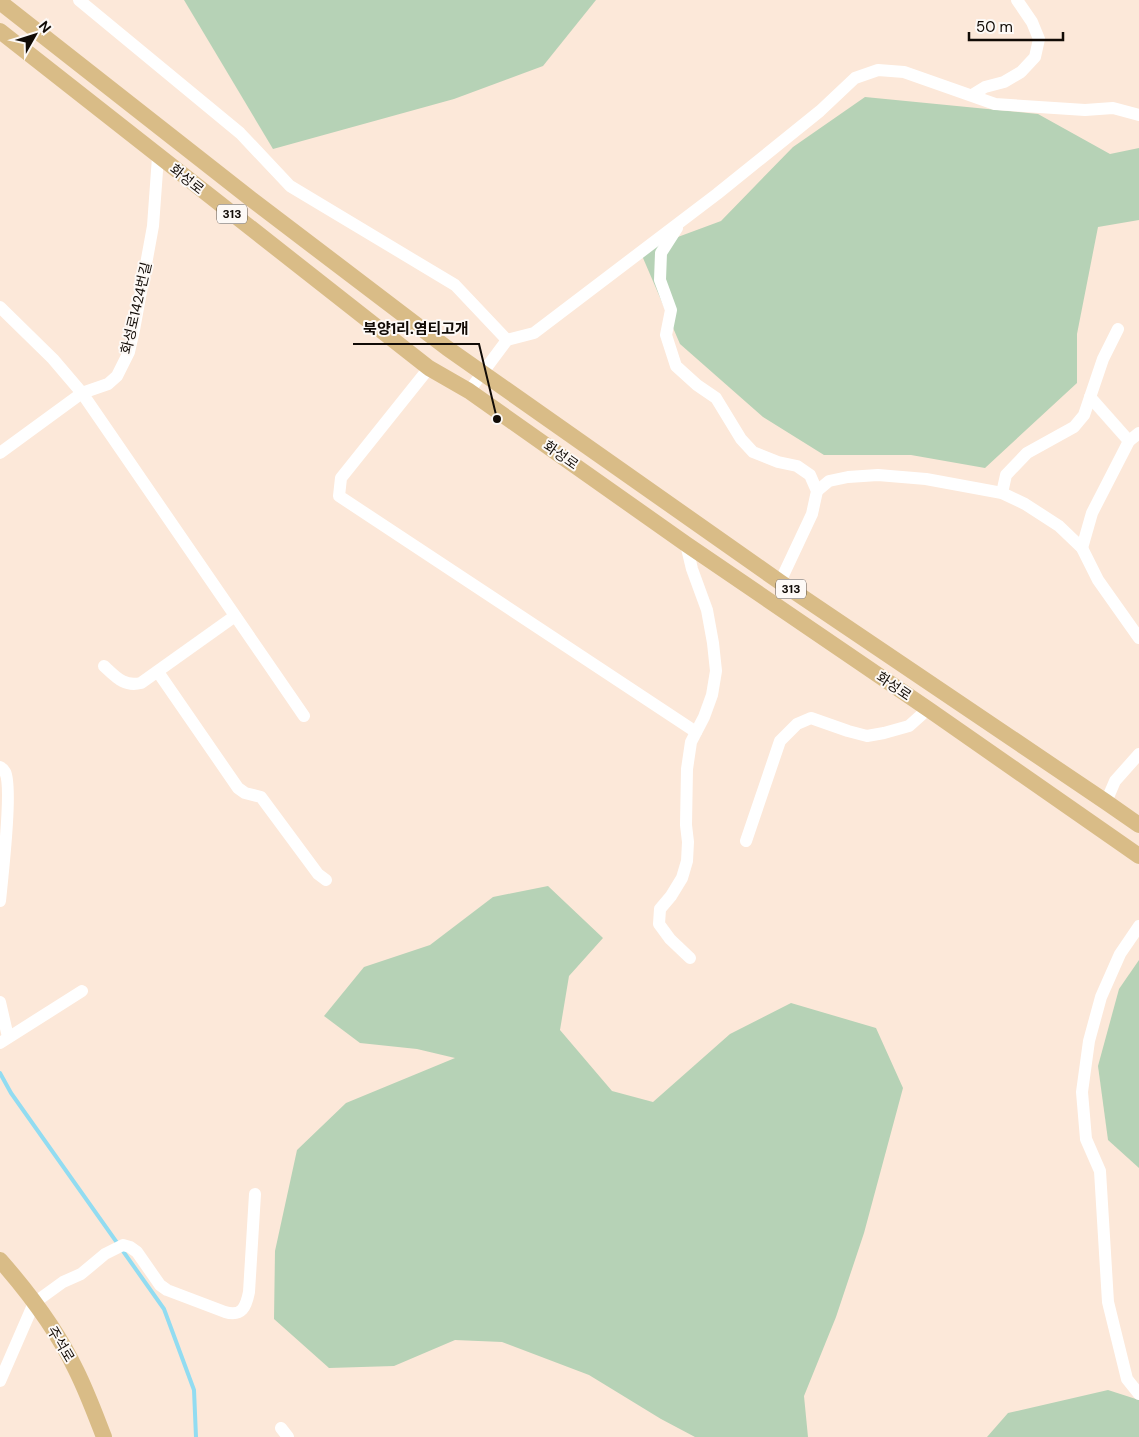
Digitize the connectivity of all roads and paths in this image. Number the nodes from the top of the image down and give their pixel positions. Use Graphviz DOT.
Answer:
graph roads {
  1 [pos="79,0"];
  2 [pos="1017,0"];
  3 [pos="0,2"];
  4 [pos="0,31"];
  5 [pos="972,95"];
  6 [pos="1139,115"];
  7 [pos="158,157"];
  8 [pos="683,220"];
  9 [pos="0,307"];
  10 [pos="1118,329"];
  11 [pos="507,340"];
  12 [pos="429,368"];
  13 [pos="482,372"];
  14 [pos="469,390"];
  15 [pos="82,393"];
  16 [pos="1090,397"];
  17 [pos="1139,433"];
  18 [pos="1129,442"];
  19 [pos="0,454"];
  20 [pos="817,491"];
  21 [pos="1002,493"];
  22 [pos="686,544"];
  23 [pos="1082,548"];
  24 [pos="780,582"];
  25 [pos="235,616"];
  26 [pos="1139,638"];
  27 [pos="104,666"];
  28 [pos="158,672"];
  29 [pos="928,709"];
  30 [pos="304,716"];
  31 [pos="696,732"];
  32 [pos="1139,754"];
  33 [pos="0,767"];
  34 [pos="1106,802"];
  35 [pos="1139,825"];
  36 [pos="746,841"];
  37 [pos="1139,856"];
  38 [pos="326,880"];
  39 [pos="0,902"];
  40 [pos="1139,926"];
  41 [pos="690,958"];
  42 [pos="82,991"];
  43 [pos="0,1002"];
  44 [pos="4,1040"];
  45 [pos="254,1194"];
  46 [pos="0,1260"];
  47 [pos="34,1303"];
  48 [pos="0,1381"];
  49 [pos="1139,1394"];
  50 [pos="104,1437"];
  1 -- 11 [label="street"];
  2 -- 5 [label="street"];
  3 -- 13 [label="main road, 화성로 / 313"];
  4 -- 7 [label="main road, 화성로 / 313"];
  5 -- 6 [label="street"];
  5 -- 8 [label="street"];
  7 -- 12 [label="main road, 화성로 / 313"];
  7 -- 15 [label="street, 화성로1424번길"];
  8 -- 11 [label="street"];
  8 -- 20 [label="street"];
  9 -- 15 [label="street"];
  10 -- 16 [label="street"];
  11 -- 13 [label="street"];
  12 -- 14 [label="main road, 화성로 / 313"];
  12 -- 31 [label="street"];
  13 -- 14 [label="street"];
  13 -- 24 [label="main road, 화성로 / 313"];
  14 -- 22 [label="main road, 화성로 / 313"];
  15 -- 19 [label="street, 화성로1424번길"];
  15 -- 25 [label="street"];
  16 -- 18 [label="street"];
  16 -- 21 [label="street"];
  17 -- 18 [label="street"];
  18 -- 23 [label="street"];
  20 -- 21 [label="street"];
  20 -- 24 [label="street"];
  21 -- 23 [label="street"];
  22 -- 29 [label="main road, 화성로 / 313"];
  22 -- 31 [label="street"];
  23 -- 26 [label="street"];
  24 -- 34 [label="main road, 화성로 / 313"];
  25 -- 28 [label="street"];
  25 -- 30 [label="street"];
  27 -- 28 [label="street"];
  28 -- 38 [label="street"];
  29 -- 36 [label="street"];
  29 -- 37 [label="main road, 화성로 / 313"];
  31 -- 41 [label="street"];
  32 -- 34 [label="street"];
  33 -- 39 [label="street"];
  34 -- 35 [label="main road, 화성로 / 313"];
  40 -- 49 [label="street"];
  42 -- 44 [label="street"];
  43 -- 44 [label="street"];
  45 -- 47 [label="street"];
  46 -- 47 [label="main road, 주석로"];
  47 -- 48 [label="street"];
  47 -- 50 [label="main road, 주석로"];
}
